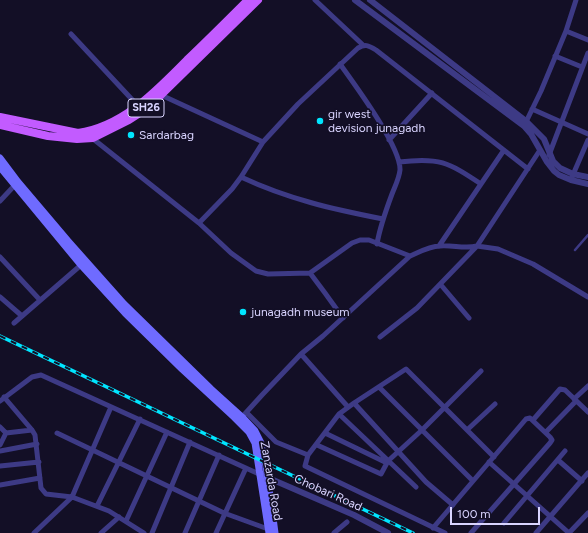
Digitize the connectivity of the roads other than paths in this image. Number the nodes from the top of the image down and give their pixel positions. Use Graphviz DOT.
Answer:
graph roads {
  1 [pos="248,0"];
  2 [pos="258,0"];
  3 [pos="315,0"];
  4 [pos="355,0"];
  5 [pos="370,0"];
  6 [pos="576,0"];
  7 [pos="566,31"];
  8 [pos="71,34"];
  9 [pos="588,40"];
  10 [pos="363,45"];
  11 [pos="588,54"];
  12 [pos="555,56"];
  13 [pos="340,64"];
  14 [pos="582,67"];
  15 [pos="432,94"];
  16 [pos="161,95"];
  17 [pos="140,108"];
  18 [pos="532,109"];
  19 [pos="0,117"];
  20 [pos="562,122"];
  21 [pos="525,124"];
  22 [pos="0,125"];
  23 [pos="588,134"];
  24 [pos="90,135"];
  25 [pos="389,140"];
  26 [pos="588,140"];
  27 [pos="263,142"];
  28 [pos="504,150"];
  29 [pos="540,150"];
  30 [pos="550,153"];
  31 [pos="0,158"];
  32 [pos="399,162"];
  33 [pos="546,162"];
  34 [pos="0,167"];
  35 [pos="528,169"];
  36 [pos="588,176"];
  37 [pos="241,177"];
  38 [pos="572,177"];
  39 [pos="480,184"];
  40 [pos="588,184"];
  41 [pos="14,186"];
  42 [pos="0,201"];
  43 [pos="383,219"];
  44 [pos="199,222"];
  45 [pos="588,235"];
  46 [pos="377,244"];
  47 [pos="439,246"];
  48 [pos="477,246"];
  49 [pos="575,250"];
  50 [pos="410,256"];
  51 [pos="0,257"];
  52 [pos="81,265"];
  53 [pos="310,273"];
  54 [pos="441,285"];
  55 [pos="0,297"];
  56 [pos="588,297"];
  57 [pos="40,300"];
  58 [pos="22,316"];
  59 [pos="343,318"];
  60 [pos="470,318"];
  61 [pos="14,323"];
  62 [pos="380,337"];
  63 [pos="301,354"];
  64 [pos="481,371"];
  65 [pos="588,386"];
  66 [pos="379,387"];
  67 [pos="2,399"];
  68 [pos="575,400"];
  69 [pos="354,402"];
  70 [pos="495,404"];
  71 [pos="110,407"];
  72 [pos="348,407"];
  73 [pos="444,407"];
  74 [pos="588,412"];
  75 [pos="339,414"];
  76 [pos="245,415"];
  77 [pos="140,419"];
  78 [pos="533,420"];
  79 [pos="0,427"];
  80 [pos="32,430"];
  81 [pos="422,430"];
  82 [pos="467,430"];
  83 [pos="167,432"];
  84 [pos="546,432"];
  85 [pos="6,433"];
  86 [pos="57,433"];
  87 [pos="325,433"];
  88 [pos="190,442"];
  89 [pos="37,444"];
  90 [pos="0,445"];
  91 [pos="316,445"];
  92 [pos="0,450"];
  93 [pos="92,450"];
  94 [pos="565,451"];
  95 [pos="398,452"];
  96 [pos="219,455"];
  97 [pos="308,455"];
  98 [pos="494,457"];
  99 [pos="558,460"];
  100 [pos="39,462"];
  101 [pos="118,462"];
  102 [pos="388,462"];
  103 [pos="489,462"];
  104 [pos="0,466"];
  105 [pos="246,468"];
  106 [pos="588,473"];
  107 [pos="259,474"];
  108 [pos="146,476"];
  109 [pos="40,478"];
  110 [pos="268,478"];
  111 [pos="582,480"];
  112 [pos="473,481"];
  113 [pos="514,484"];
  114 [pos="0,485"];
  115 [pos="416,487"];
  116 [pos="172,488"];
  117 [pos="527,496"];
  118 [pos="72,498"];
  119 [pos="199,501"];
  120 [pos="453,505"];
  121 [pos="97,506"];
  122 [pos="224,513"];
  123 [pos="588,513"];
  124 [pos="550,516"];
  125 [pos="119,517"];
  126 [pos="126,521"];
  127 [pos="347,522"];
  128 [pos="504,522"];
  129 [pos="433,528"];
  130 [pos="104,532"];
  131 [pos="271,532"];
  132 [pos="338,532"];
  133 [pos="34,533"];
  134 [pos="144,533"];
  135 [pos="152,533"];
  136 [pos="185,533"];
  137 [pos="216,533"];
  138 [pos="388,533"];
  139 [pos="445,533"];
  140 [pos="471,533"];
  141 [pos="536,533"];
  142 [pos="569,533"];
  1 -- 17 [label="main road, SH26"];
  2 -- 16 [label="main road, SH26"];
  3 -- 10 [label="street"];
  4 -- 21 [label="street"];
  5 -- 21 [label="street"];
  6 -- 7 [label="street"];
  7 -- 9 [label="street"];
  7 -- 12 [label="street"];
  8 -- 17 [label="street"];
  10 -- 13 [label="street"];
  10 -- 15 [label="street"];
  11 -- 14 [label="street"];
  12 -- 14 [label="street"];
  12 -- 18 [label="street"];
  13 -- 25 [label="street"];
  13 -- 27 [label="street"];
  14 -- 20 [label="street"];
  15 -- 25 [label="street"];
  15 -- 28 [label="street"];
  16 -- 17 [label="main road, SH26"];
  16 -- 27 [label="street"];
  17 -- 24 [label="main road, SH26"];
  18 -- 20 [label="street"];
  18 -- 21 [label="street"];
  19 -- 24 [label="main road, SH26"];
  20 -- 23 [label="street"];
  20 -- 30 [label="street"];
  21 -- 29 [label="street"];
  21 -- 30 [label="street"];
  22 -- 24 [label="main road, SH26"];
  24 -- 44 [label="street"];
  25 -- 32 [label="street"];
  26 -- 38 [label="street"];
  27 -- 37 [label="street"];
  28 -- 35 [label="street"];
  28 -- 39 [label="street"];
  29 -- 33 [label="street"];
  29 -- 35 [label="street"];
  30 -- 33 [label="street"];
  30 -- 38 [label="street"];
  31 -- 76 [label="main road"];
  32 -- 39 [label="street"];
  32 -- 43 [label="street"];
  33 -- 38 [label="street"];
  34 -- 41 [label="main road, Zanzarda Road"];
  35 -- 48 [label="street"];
  36 -- 38 [label="street"];
  37 -- 43 [label="street"];
  37 -- 44 [label="street"];
  38 -- 40 [label="street"];
  39 -- 47 [label="street"];
  41 -- 42 [label="street"];
  41 -- 52 [label="main road, Zanzarda Road"];
  43 -- 46 [label="street"];
  44 -- 53 [label="street"];
  45 -- 49 [label="lane"];
  46 -- 50 [label="street"];
  46 -- 53 [label="street"];
  47 -- 48 [label="street"];
  47 -- 50 [label="street"];
  48 -- 54 [label="street"];
  48 -- 56 [label="street"];
  50 -- 59 [label="street"];
  51 -- 57 [label="street"];
  52 -- 57 [label="street"];
  52 -- 107 [label="main road, Zanzarda Road"];
  53 -- 59 [label="street"];
  54 -- 60 [label="street"];
  54 -- 62 [label="street"];
  55 -- 58 [label="street"];
  57 -- 58 [label="street"];
  58 -- 61 [label="street"];
  59 -- 63 [label="street"];
  63 -- 72 [label="street"];
  63 -- 76 [label="street"];
  64 -- 73 [label="street"];
  65 -- 68 [label="street"];
  66 -- 69 [label="street"];
  66 -- 73 [label="street"];
  66 -- 81 [label="street"];
  67 -- 71 [label="street"];
  67 -- 80 [label="street"];
  68 -- 74 [label="street"];
  68 -- 78 [label="street"];
  68 -- 84 [label="street"];
  69 -- 72 [label="street"];
  69 -- 95 [label="street"];
  70 -- 82 [label="street"];
  71 -- 77 [label="street"];
  71 -- 93 [label="street"];
  72 -- 75 [label="street"];
  73 -- 81 [label="street"];
  73 -- 82 [label="street"];
  75 -- 87 [label="street"];
  75 -- 102 [label="street"];
  76 -- 97 [label="street"];
  76 -- 110 [label="main road"];
  77 -- 83 [label="street"];
  77 -- 101 [label="street"];
  78 -- 84 [label="street"];
  78 -- 98 [label="street"];
  79 -- 85 [label="street"];
  80 -- 85 [label="street"];
  80 -- 89 [label="street"];
  81 -- 95 [label="street"];
  81 -- 112 [label="street"];
  82 -- 98 [label="street"];
  83 -- 88 [label="street"];
  83 -- 108 [label="street"];
  84 -- 113 [label="street"];
  85 -- 90 [label="street"];
  86 -- 93 [label="street"];
  87 -- 91 [label="street"];
  87 -- 102 [label="street"];
  88 -- 96 [label="street"];
  88 -- 116 [label="street"];
  89 -- 92 [label="street"];
  89 -- 100 [label="street"];
  91 -- 97 [label="street"];
  91 -- 102 [label="street"];
  93 -- 101 [label="street"];
  93 -- 118 [label="street"];
  94 -- 99 [label="street"];
  95 -- 102 [label="street"];
  95 -- 120 [label="street"];
  96 -- 105 [label="street"];
  96 -- 119 [label="street"];
  97 -- 129 [label="street"];
  98 -- 103 [label="street"];
  99 -- 111 [label="street"];
  99 -- 117 [label="street"];
  100 -- 104 [label="street"];
  100 -- 109 [label="street"];
  101 -- 108 [label="street"];
  101 -- 121 [label="street"];
  102 -- 115 [label="street"];
  103 -- 112 [label="street"];
  103 -- 113 [label="street"];
  105 -- 107 [label="street"];
  105 -- 122 [label="street"];
  106 -- 111 [label="street"];
  107 -- 110 [label="street, Chobari Road"];
  107 -- 131 [label="main road, Zanzarda Road"];
  108 -- 116 [label="street"];
  108 -- 126 [label="street"];
  109 -- 114 [label="street"];
  109 -- 118 [label="street"];
  110 -- 131 [label="main road"];
  110 -- 138 [label="street, Chobari Road"];
  111 -- 124 [label="street"];
  112 -- 120 [label="street"];
  113 -- 117 [label="street"];
  113 -- 140 [label="street"];
  116 -- 119 [label="street"];
  116 -- 135 [label="street"];
  117 -- 124 [label="street"];
  117 -- 128 [label="street"];
  118 -- 121 [label="street"];
  118 -- 133 [label="street"];
  119 -- 122 [label="street"];
  119 -- 136 [label="street"];
  120 -- 129 [label="street"];
  121 -- 125 [label="street"];
  122 -- 131 [label="street"];
  122 -- 137 [label="street"];
  123 -- 142 [label="street"];
  124 -- 141 [label="street"];
  124 -- 142 [label="street"];
  125 -- 126 [label="street"];
  125 -- 130 [label="street"];
  126 -- 134 [label="street"];
  127 -- 132 [label="street"];
  129 -- 139 [label="street"];
}
